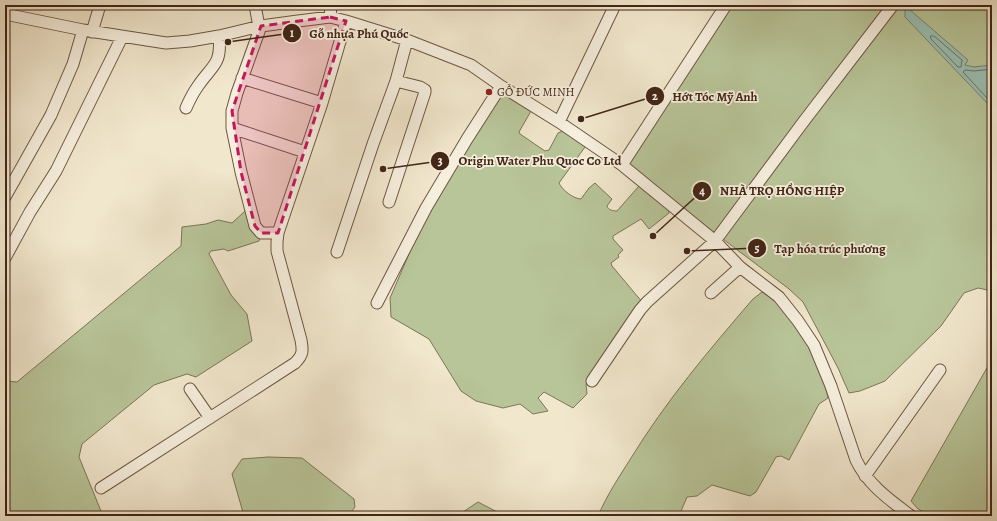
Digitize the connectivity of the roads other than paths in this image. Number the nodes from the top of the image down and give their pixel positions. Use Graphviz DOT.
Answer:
graph roads {
  1 [pos="100,5"];
  2 [pos="255,5"];
  3 [pos="331,5"];
  4 [pos="615,5"];
  5 [pos="726,5"];
  6 [pos="893,5"];
  7 [pos="5,14"];
  8 [pos="330,17"];
  9 [pos="346,21"];
  10 [pos="260,27"];
  11 [pos="88,31"];
  12 [pos="122,36"];
  13 [pos="219,36"];
  14 [pos="406,40"];
  15 [pos="242,78"];
  16 [pos="396,81"];
  17 [pos="502,86"];
  18 [pos="322,103"];
  19 [pos="186,108"];
  20 [pos="559,122"];
  21 [pos="232,128"];
  22 [pos="305,152"];
  23 [pos="622,165"];
  24 [pos="5,198"];
  25 [pos="389,202"];
  26 [pos="278,233"];
  27 [pos="715,241"];
  28 [pos="337,252"];
  29 [pos="5,258"];
  30 [pos="740,267"];
  31 [pos="711,293"];
  32 [pos="377,303"];
  33 [pos="940,370"];
  34 [pos="592,382"];
  35 [pos="190,389"];
  36 [pos="210,418"];
  37 [pos="865,476"];
  38 [pos="101,488"];
  39 [pos="911,516"];
  1 -- 11 [label="street"];
  2 -- 10 [label="street"];
  3 -- 8 [label="street"];
  4 -- 20 [label="street"];
  5 -- 23 [label="street"];
  6 -- 27 [label="street"];
  7 -- 11 [label="street"];
  8 -- 9 [label="street"];
  8 -- 10 [label="street"];
  9 -- 14 [label="street"];
  9 -- 18 [label="street"];
  10 -- 13 [label="street"];
  10 -- 15 [label="street"];
  11 -- 12 [label="street"];
  11 -- 24 [label="street"];
  12 -- 13 [label="street"];
  12 -- 29 [label="street"];
  13 -- 19 [label="street"];
  14 -- 16 [label="street"];
  14 -- 17 [label="street"];
  15 -- 18 [label="street"];
  15 -- 21 [label="street"];
  16 -- 25 [label="street"];
  16 -- 28 [label="street"];
  17 -- 20 [label="street"];
  17 -- 32 [label="street"];
  18 -- 22 [label="street"];
  20 -- 23 [label="street"];
  21 -- 22 [label="street"];
  21 -- 26 [label="street"];
  22 -- 26 [label="street"];
  23 -- 27 [label="street"];
  26 -- 36 [label="street"];
  27 -- 30 [label="street"];
  27 -- 34 [label="street"];
  30 -- 31 [label="street"];
  30 -- 37 [label="street"];
  33 -- 37 [label="street"];
  35 -- 36 [label="street"];
  36 -- 38 [label="street"];
  37 -- 39 [label="street"];
}
